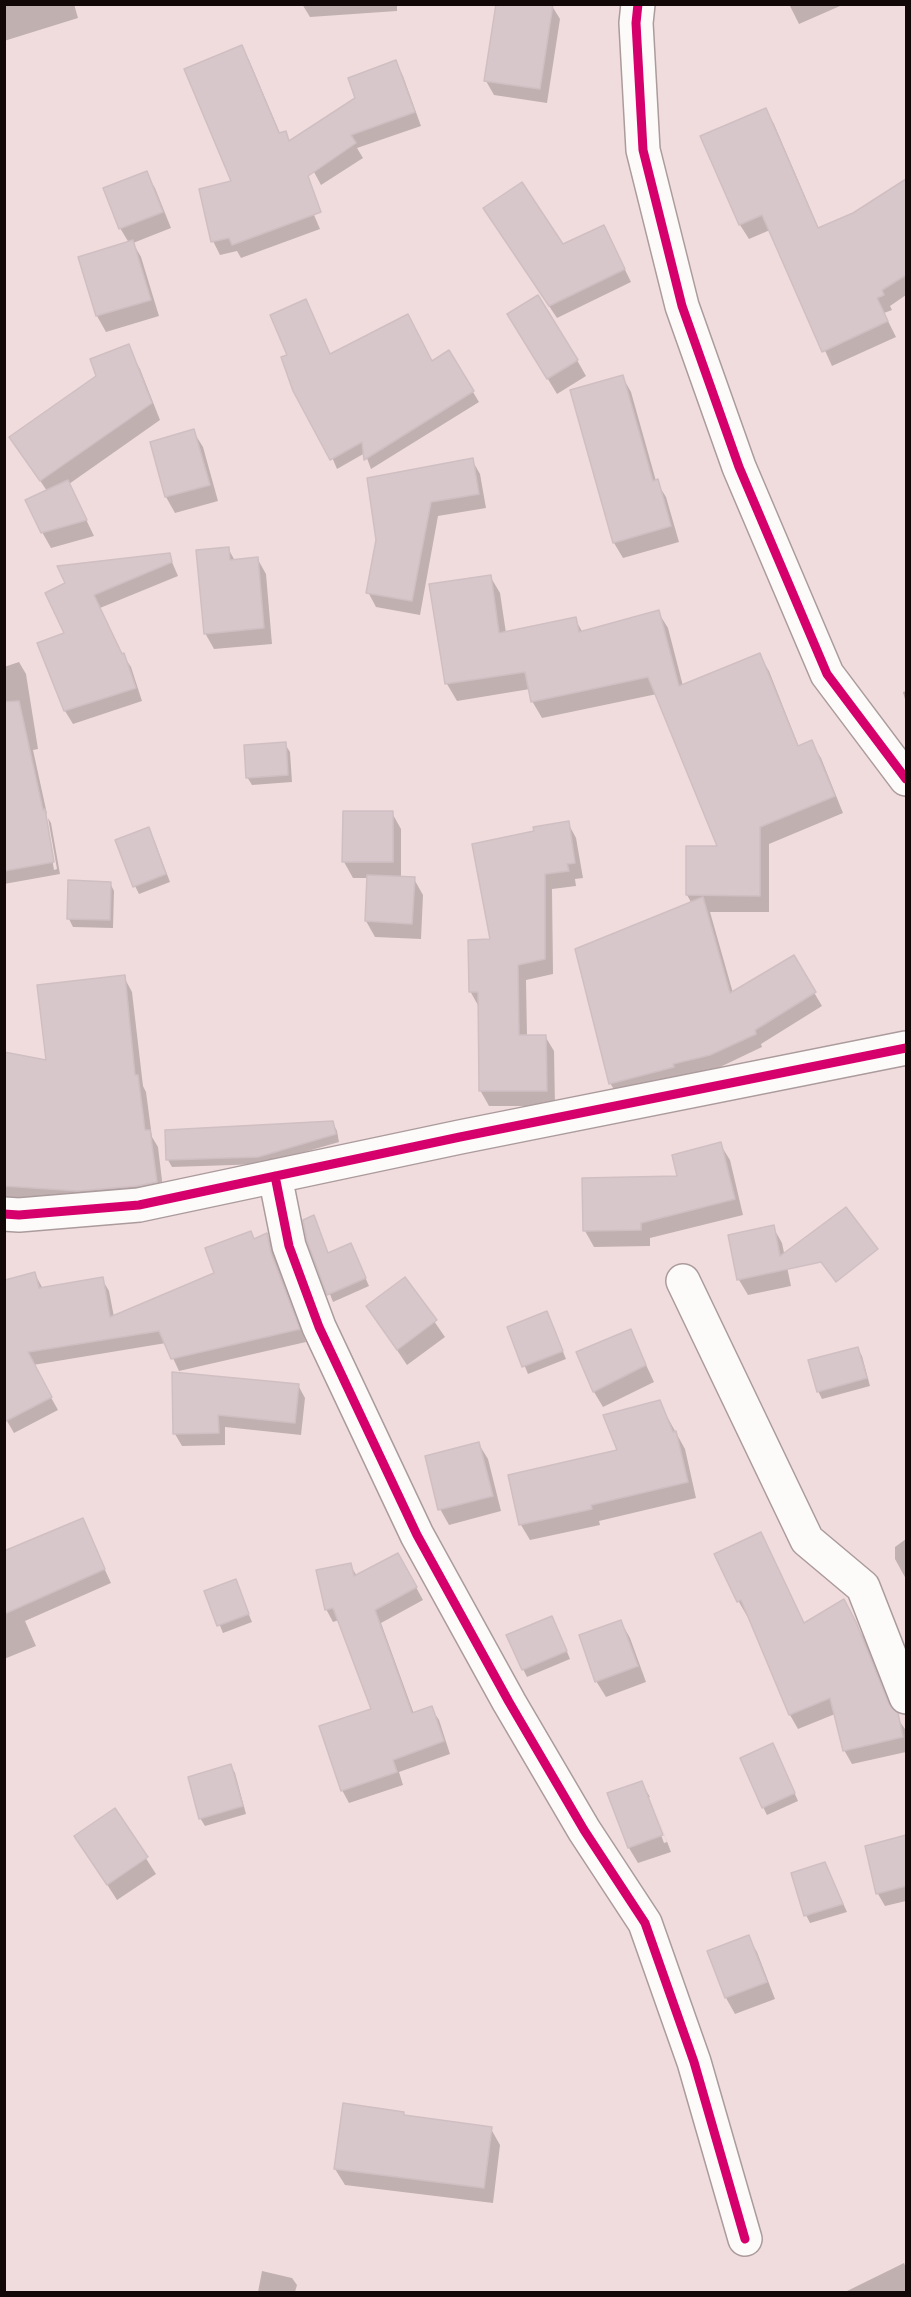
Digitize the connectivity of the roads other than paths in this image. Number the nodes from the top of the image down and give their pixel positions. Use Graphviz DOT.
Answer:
graph roads {
  1 [pos="638,4"];
  2 [pos="906,779"];
  3 [pos="906,1048"];
  4 [pos="275,1176"];
  5 [pos="4,1214"];
  6 [pos="683,1281"];
  7 [pos="906,1697"];
  8 [pos="745,2239"];
  1 -- 2 [label="street"];
  3 -- 4 [label="street"];
  4 -- 5 [label="street"];
  4 -- 8 [label="street"];
  6 -- 7 [label="street"];
}
